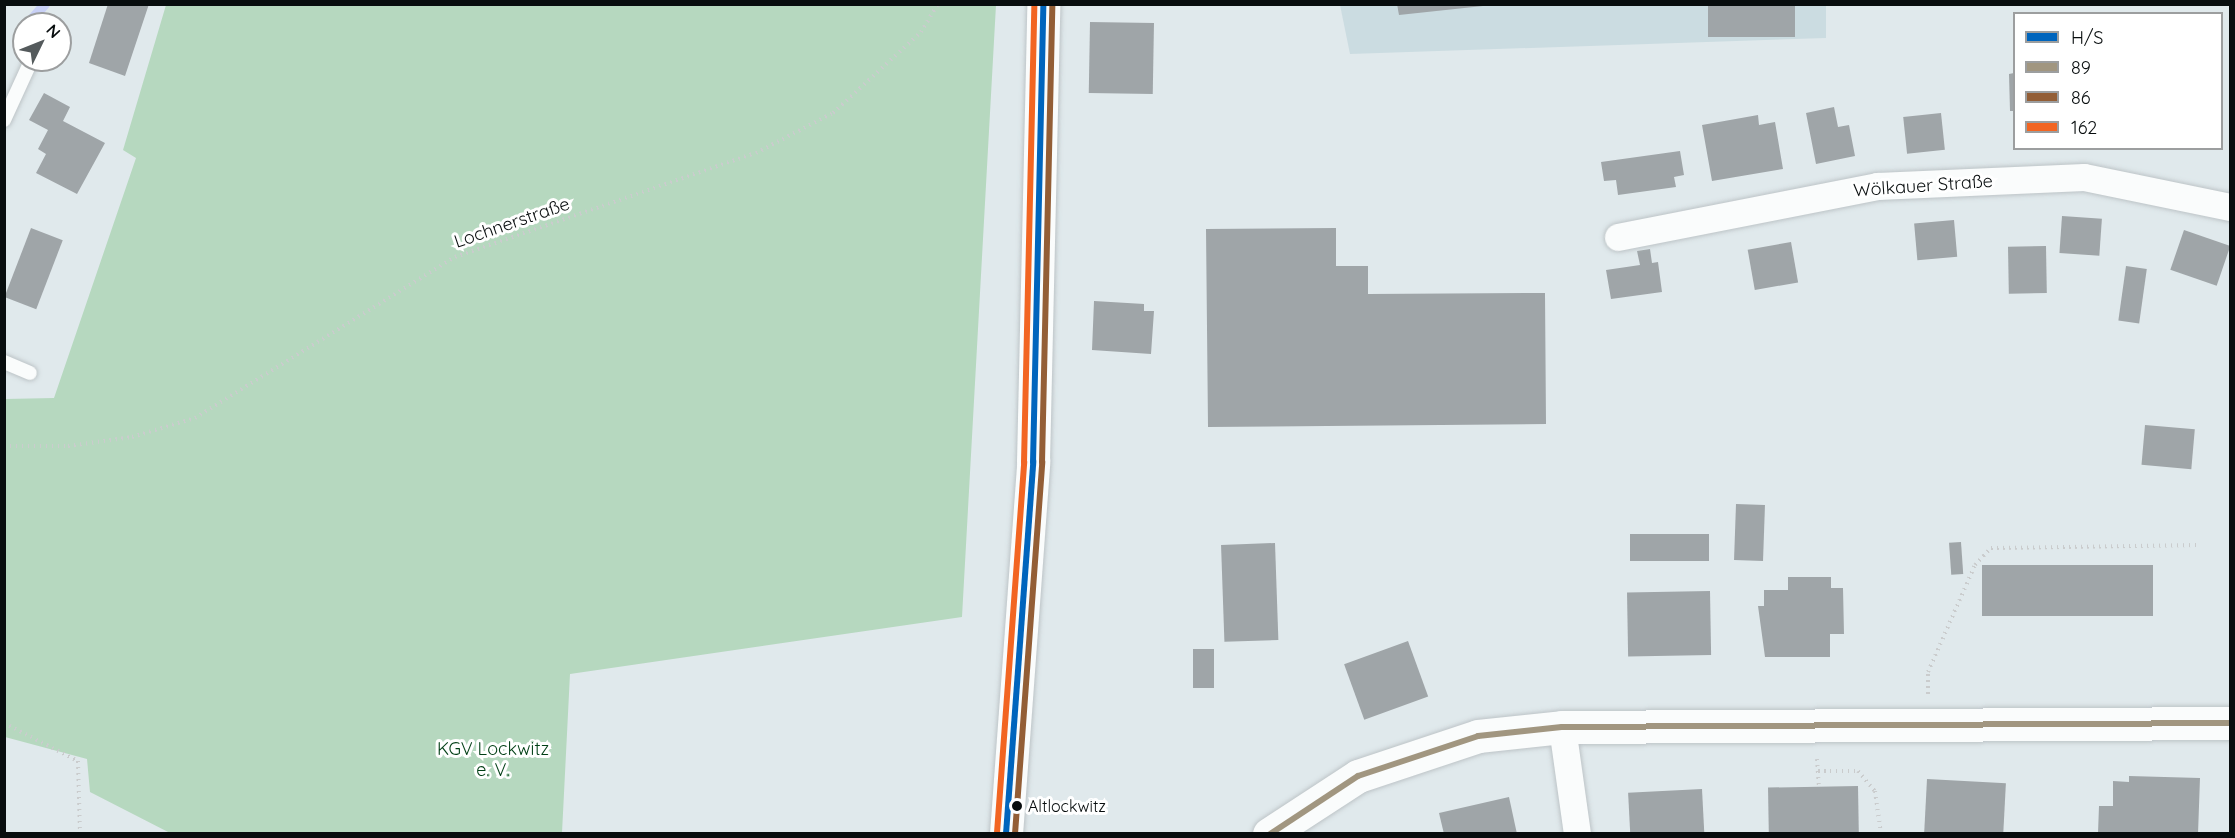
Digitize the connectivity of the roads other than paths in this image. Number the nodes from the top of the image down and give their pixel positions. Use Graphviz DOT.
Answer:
graph roads {
  1 [pos="1043,4"];
  2 [pos="26,72"];
  3 [pos="4,120"];
  4 [pos="2230,207"];
  5 [pos="1618,237"];
  6 [pos="4,362"];
  7 [pos="30,373"];
  8 [pos="2230,723"];
  9 [pos="1562,727"];
  10 [pos="1006,834"];
  11 [pos="1269,834"];
  12 [pos="1577,834"];
  1 -- 10 [label="street"];
  2 -- 3 [label="lane"];
  4 -- 5 [label="street, Wölkauer Straße"];
  6 -- 7 [label="lane"];
  8 -- 9 [label="street"];
  9 -- 11 [label="street"];
  9 -- 12 [label="street"];
}
